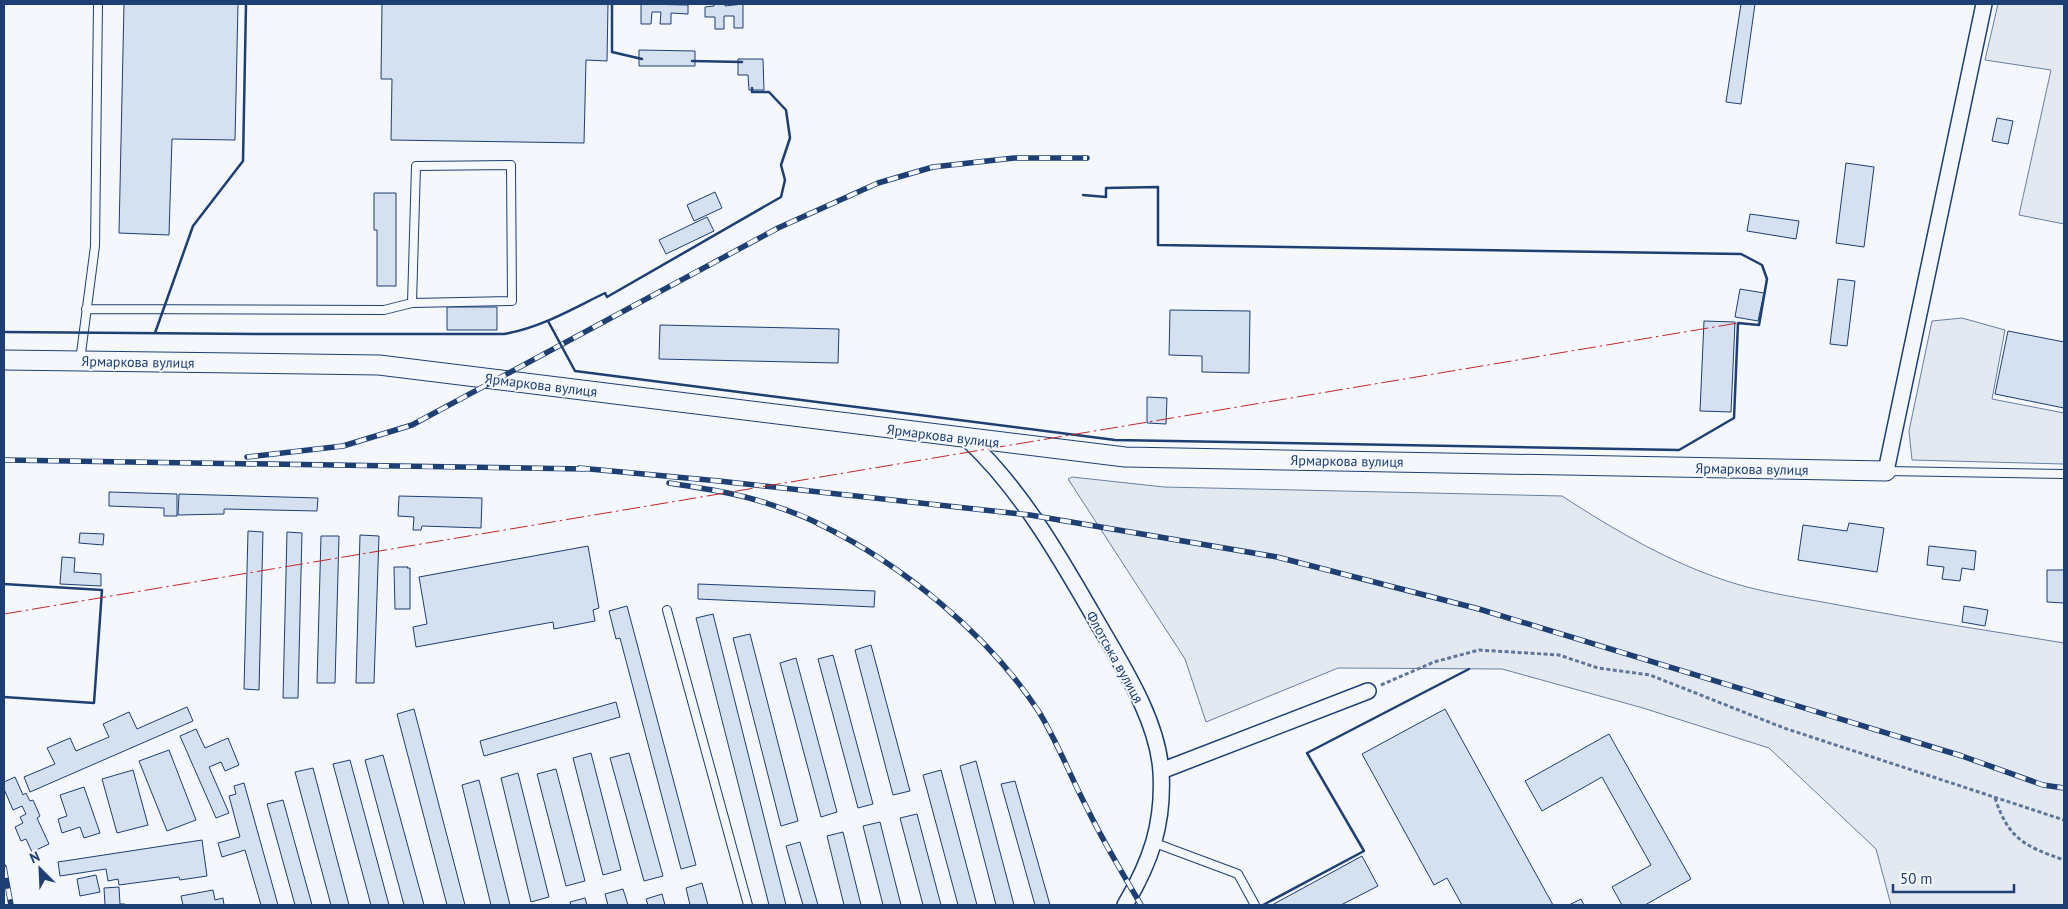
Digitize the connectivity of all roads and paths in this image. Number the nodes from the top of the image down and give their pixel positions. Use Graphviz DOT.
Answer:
graph roads {
  1 [pos="98,4"];
  2 [pos="1984,4"];
  3 [pos="412,303"];
  4 [pos="86,310"];
  5 [pos="4,360"];
  6 [pos="80,361"];
  7 [pos="967,439"];
  8 [pos="1886,471"];
  9 [pos="2064,474"];
  10 [pos="667,610"];
  11 [pos="1368,691"];
  12 [pos="1161,771"];
  13 [pos="1994,797"];
  14 [pos="2064,820"];
  15 [pos="1155,843"];
  16 [pos="2064,860"];
  17 [pos="748,905"];
  18 [pos="1125,905"];
  19 [pos="1255,905"];
  1 -- 4 [label="lane"];
  2 -- 8 [label="street"];
  3 -- 3 [label="lane"];
  3 -- 4 [label="lane"];
  4 -- 6 [label="lane"];
  5 -- 6 [label="street, Ярмаркова вулиця"];
  6 -- 7 [label="street, Ярмаркова вулиця"];
  7 -- 8 [label="street, Ярмаркова вулиця"];
  7 -- 12 [label="street, Флотська вулиця"];
  8 -- 9 [label="lane"];
  10 -- 17 [label="lane"];
  11 -- 12 [label="street"];
  11 -- 13 [label="path"];
  12 -- 15 [label="street, Флотська вулиця"];
  13 -- 14 [label="path"];
  13 -- 16 [label="path"];
  15 -- 18 [label="street, Флотська вулиця"];
  15 -- 19 [label="lane"];
}
